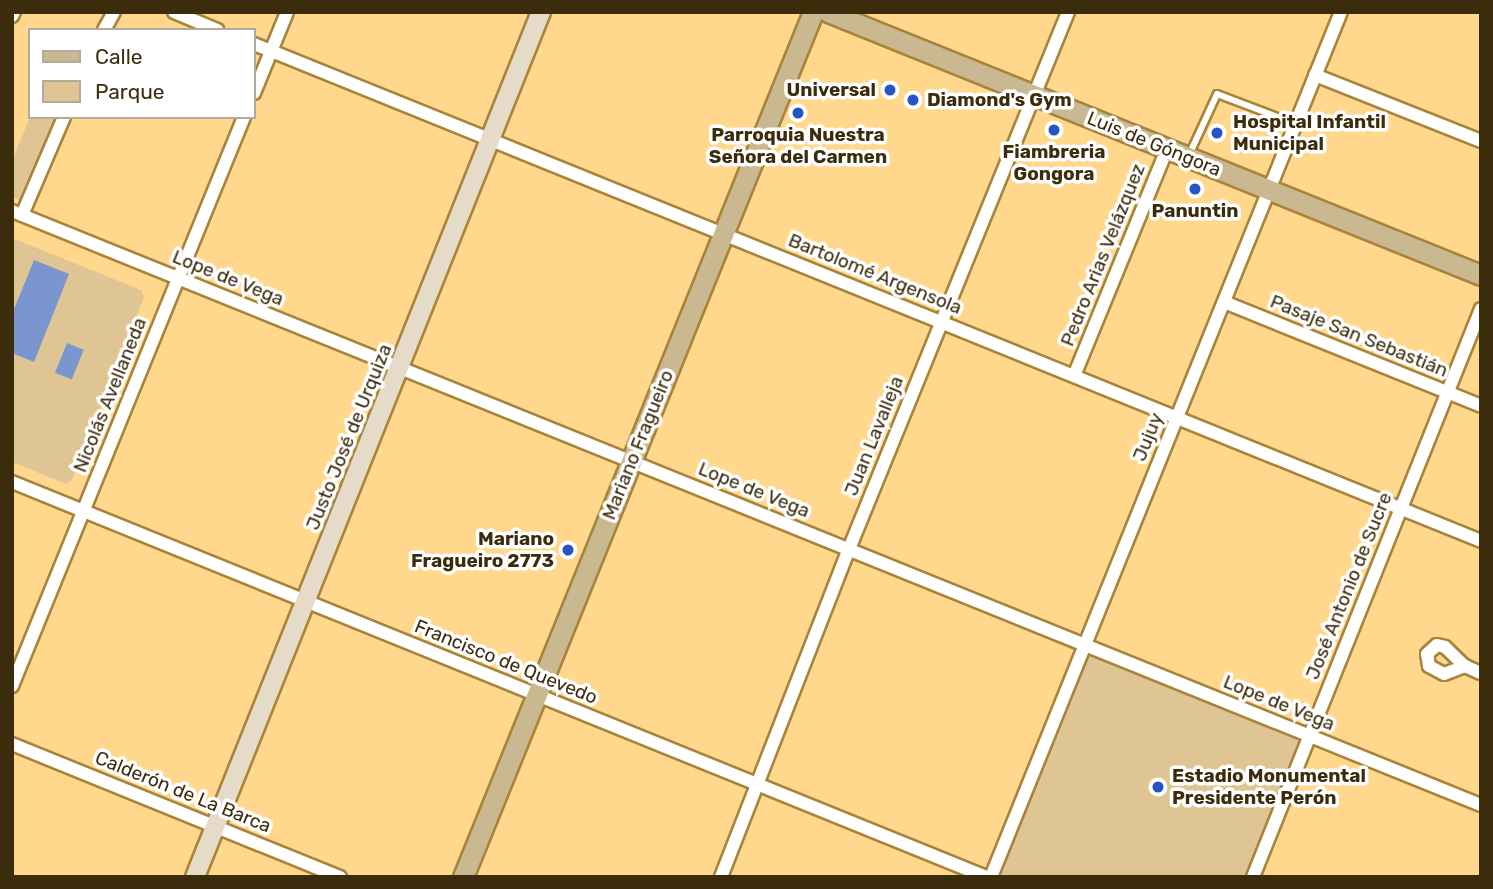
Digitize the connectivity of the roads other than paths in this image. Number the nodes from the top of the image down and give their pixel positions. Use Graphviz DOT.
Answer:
graph roads {
  1 [pos="114,12"];
  2 [pos="174,12"];
  3 [pos="287,12"];
  4 [pos="541,12"];
  5 [pos="813,12"];
  6 [pos="828,12"];
  7 [pos="1068,12"];
  8 [pos="1340,12"];
  9 [pos="105,28"];
  10 [pos="212,28"];
  11 [pos="256,45"];
  12 [pos="271,51"];
  13 [pos="1315,75"];
  14 [pos="256,88"];
  15 [pos="1034,95"];
  16 [pos="63,119"];
  17 [pos="243,119"];
  18 [pos="1296,124"];
  19 [pos="490,140"];
  20 [pos="1481,141"];
  21 [pos="1167,149"];
  22 [pos="1188,157"];
  23 [pos="1269,190"];
  24 [pos="17,213"];
  25 [pos="724,234"];
  26 [pos="1481,275"];
  27 [pos="178,278"];
  28 [pos="1224,302"];
  29 [pos="1481,309"];
  30 [pos="942,322"];
  31 [pos="399,368"];
  32 [pos="1074,376"];
  33 [pos="1447,393"];
  34 [pos="1481,407"];
  35 [pos="1177,418"];
  36 [pos="632,462"];
  37 [pos="12,482"];
  38 [pos="1401,509"];
  39 [pos="83,511"];
  40 [pos="1481,541"];
  41 [pos="849,550"];
  42 [pos="305,603"];
  43 [pos="1085,645"];
  44 [pos="1465,666"];
  45 [pos="1481,673"];
  46 [pos="12,687"];
  47 [pos="537,695"];
  48 [pos="1310,736"];
  49 [pos="12,744"];
  50 [pos="758,786"];
  51 [pos="1481,805"];
  52 [pos="215,826"];
  53 [pos="195,877"];
  54 [pos="340,877"];
  55 [pos="463,877"];
  56 [pos="722,877"];
  57 [pos="986,877"];
  58 [pos="991,877"];
  59 [pos="1253,877"];
  1 -- 9 [label="street"];
  2 -- 10 [label="street"];
  3 -- 12 [label="street"];
  4 -- 19 [label="street, Justo José de Urquiza"];
  5 -- 25 [label="main road, Mariano Fragueiro"];
  6 -- 15 [label="main road, Luis de Góngora"];
  7 -- 15 [label="street, Juan Lavalleja"];
  8 -- 13 [label="street, Jujuy"];
  11 -- 12 [label="street, Bartolomé Argensola"];
  12 -- 14 [label="street"];
  12 -- 19 [label="street, Bartolomé Argensola"];
  13 -- 18 [label="street, Jujuy"];
  13 -- 20 [label="street"];
  15 -- 21 [label="main road, Luis de Góngora"];
  15 -- 30 [label="street, Juan Lavalleja"];
  16 -- 24 [label="street"];
  17 -- 27 [label="street, Nicolás Avellaneda"];
  18 -- 22 [label="lane"];
  18 -- 23 [label="street, Jujuy"];
  19 -- 25 [label="street, Bartolomé Argensola"];
  19 -- 31 [label="street, Justo José de Urquiza"];
  21 -- 22 [label="main road, Luis de Góngora"];
  21 -- 32 [label="street, Pedro Arias Velázquez"];
  22 -- 23 [label="main road, Luis de Góngora"];
  23 -- 26 [label="main road, Luis de Góngora"];
  23 -- 28 [label="street, Jujuy"];
  24 -- 27 [label="street, Lope de Vega"];
  25 -- 30 [label="street, Bartolomé Argensola"];
  25 -- 36 [label="main road, Mariano Fragueiro"];
  27 -- 31 [label="street, Lope de Vega"];
  27 -- 39 [label="street, Nicolás Avellaneda"];
  28 -- 33 [label="street, Pasaje San Sebastián"];
  28 -- 35 [label="street, Jujuy"];
  29 -- 33 [label="street, José Antonio de Sucre"];
  30 -- 32 [label="street, Bartolomé Argensola"];
  30 -- 41 [label="street, Juan Lavalleja"];
  31 -- 36 [label="street, Lope de Vega"];
  31 -- 42 [label="street, Justo José de Urquiza"];
  32 -- 35 [label="street, Bartolomé Argensola"];
  33 -- 34 [label="street, Pasaje San Sebastián"];
  33 -- 38 [label="street, José Antonio de Sucre"];
  35 -- 38 [label="street, Bartolomé Argensola"];
  35 -- 43 [label="street, Jujuy"];
  36 -- 41 [label="street, Lope de Vega"];
  36 -- 47 [label="main road, Mariano Fragueiro"];
  37 -- 39 [label="street, Francisco de Quevedo"];
  38 -- 40 [label="street, Bartolomé Argensola"];
  38 -- 48 [label="street, José Antonio de Sucre"];
  39 -- 42 [label="street, Francisco de Quevedo"];
  39 -- 46 [label="street, Nicolás Avellaneda"];
  41 -- 43 [label="street, Lope de Vega"];
  41 -- 50 [label="street, Juan Lavalleja"];
  42 -- 47 [label="street, Francisco de Quevedo"];
  42 -- 52 [label="street, Justo José de Urquiza"];
  43 -- 48 [label="street, Lope de Vega"];
  43 -- 58 [label="street, Jujuy"];
  44 -- 45 [label="street"];
  47 -- 50 [label="street, Francisco de Quevedo"];
  47 -- 55 [label="main road, Mariano Fragueiro"];
  48 -- 51 [label="street, Lope de Vega"];
  48 -- 59 [label="street, José Antonio de Sucre"];
  49 -- 52 [label="street, Calderón de La Barca"];
  50 -- 56 [label="street, Juan Lavalleja"];
  50 -- 57 [label="street, Francisco de Quevedo"];
  52 -- 53 [label="street, Justo José de Urquiza"];
  52 -- 54 [label="street, Calderón de La Barca"];
}
